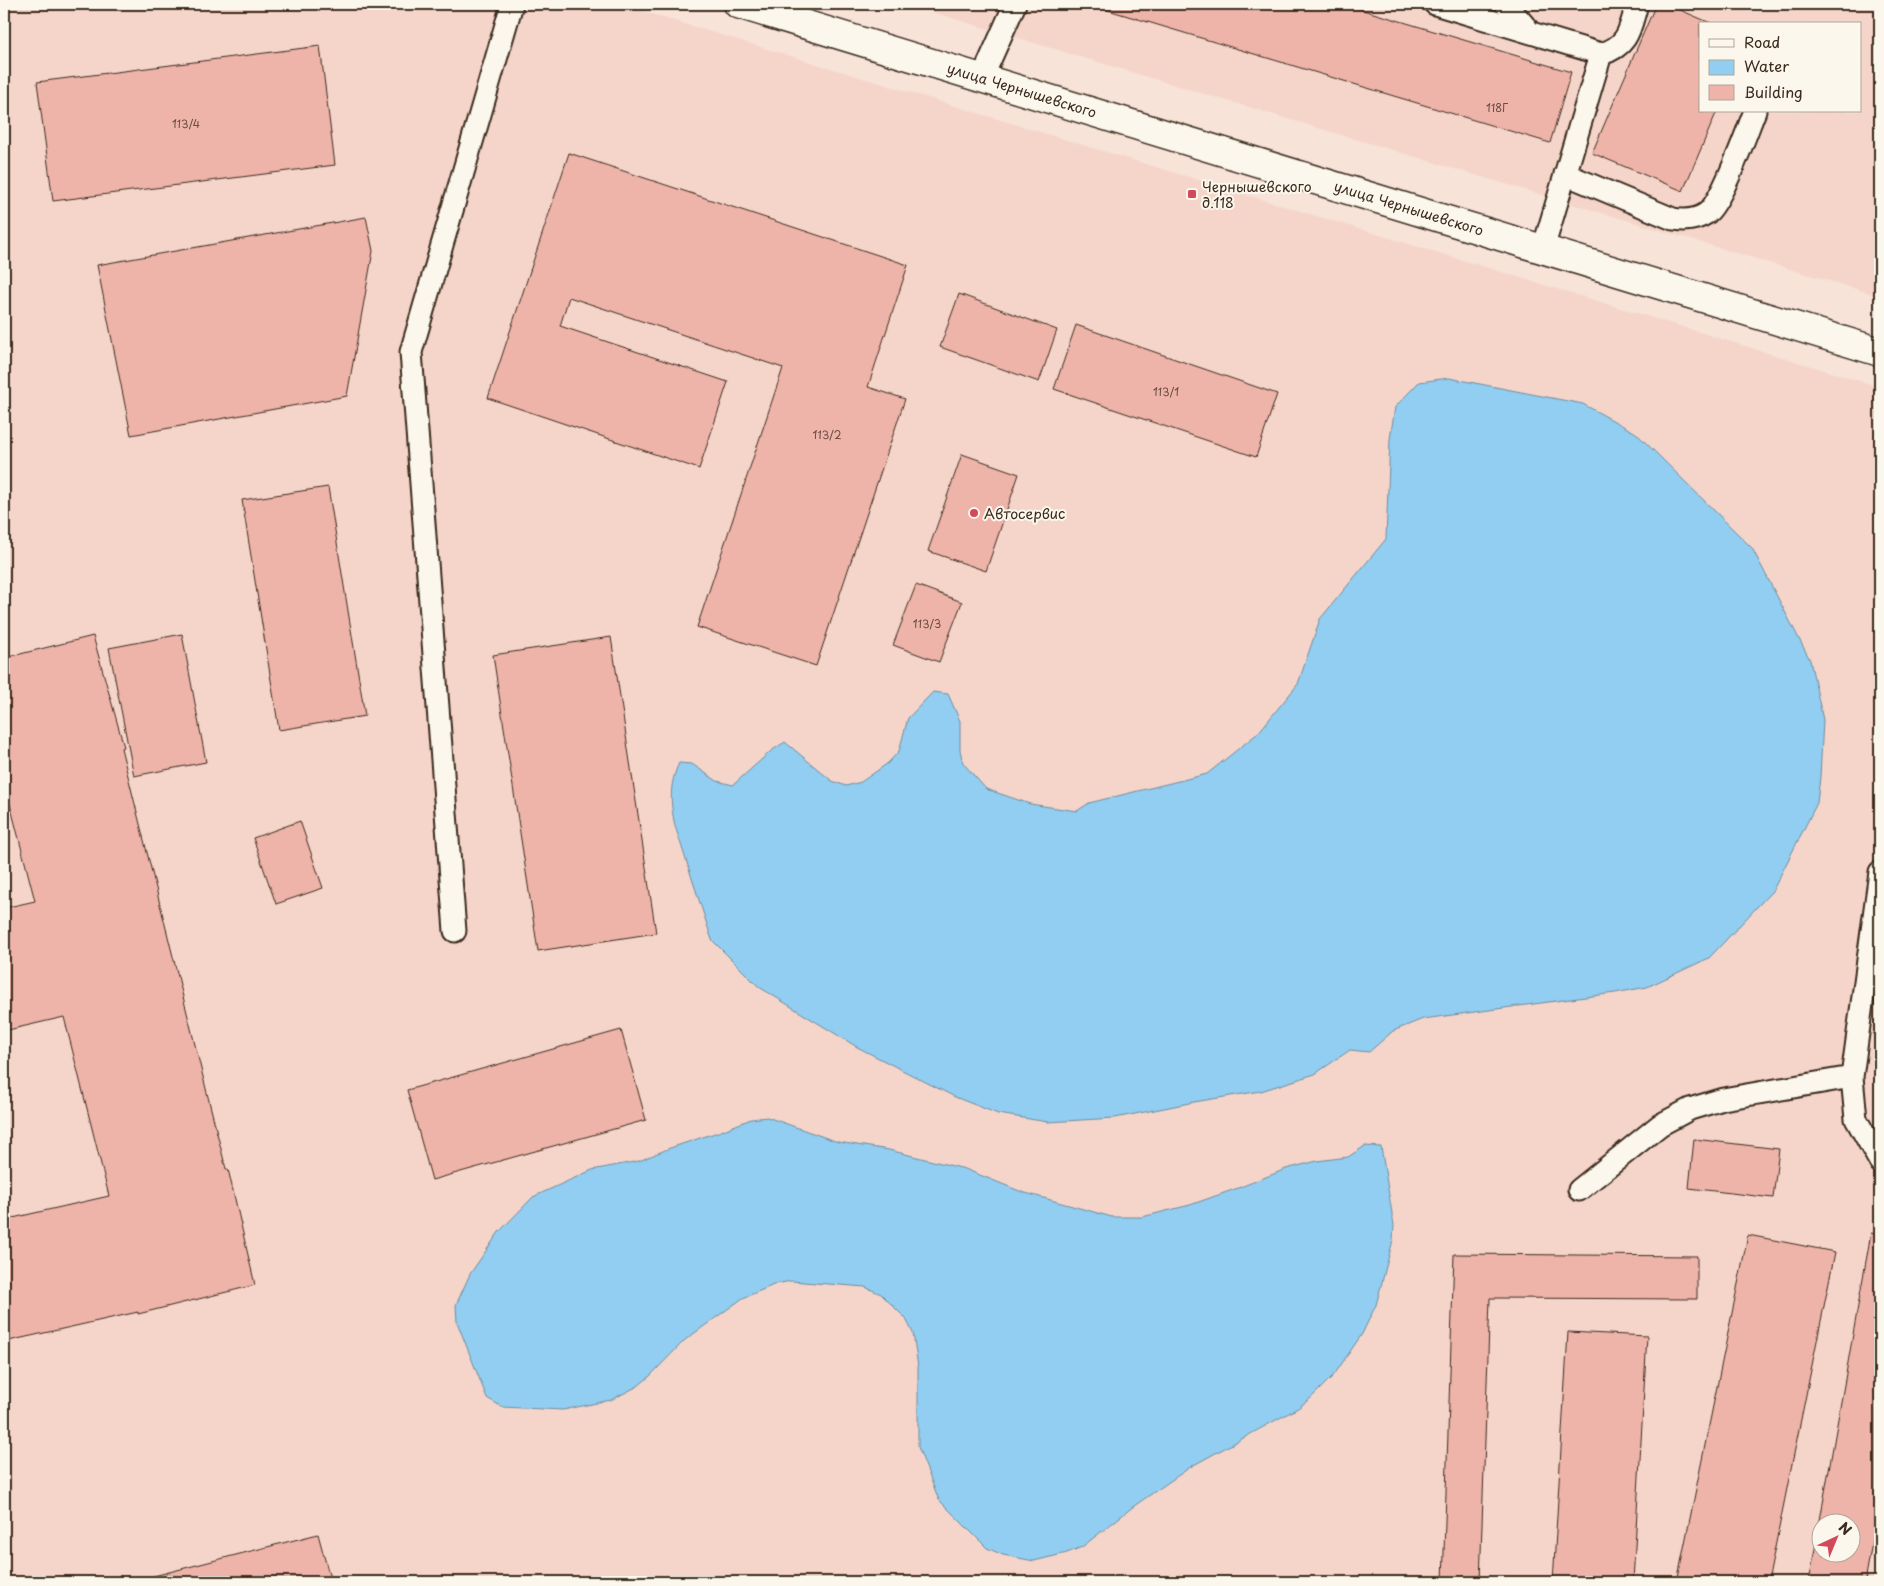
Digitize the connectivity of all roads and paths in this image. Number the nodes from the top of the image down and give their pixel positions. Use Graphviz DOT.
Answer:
graph roads {
  1 [pos="512,4"];
  2 [pos="738,4"];
  3 [pos="1014,4"];
  4 [pos="1435,4"];
  5 [pos="1506,4"];
  6 [pos="1637,4"];
  7 [pos="789,11"];
  8 [pos="1530,32"];
  9 [pos="1601,54"];
  10 [pos="982,78"];
  11 [pos="1755,112"];
  12 [pos="1565,174"];
  13 [pos="1543,249"];
  14 [pos="1880,352"];
  15 [pos="1880,872"];
  16 [pos="455,931"];
  17 [pos="1852,1077"];
  18 [pos="1880,1162"];
  19 [pos="1579,1190"];
  1 -- 16 [label="lane"];
  2 -- 7 [label="main road, улица Чернышевского"];
  3 -- 10 [label="lane"];
  4 -- 8 [label="lane"];
  5 -- 8 [label="lane"];
  6 -- 9 [label="lane"];
  7 -- 10 [label="main road, улица Чернышевского"];
  8 -- 9 [label="lane"];
  9 -- 12 [label="lane"];
  10 -- 13 [label="main road, улица Чернышевского"];
  11 -- 12 [label="lane"];
  12 -- 13 [label="lane"];
  13 -- 14 [label="main road, улица Чернышевского"];
  15 -- 17 [label="lane"];
  17 -- 18 [label="lane"];
  17 -- 19 [label="lane"];
}
